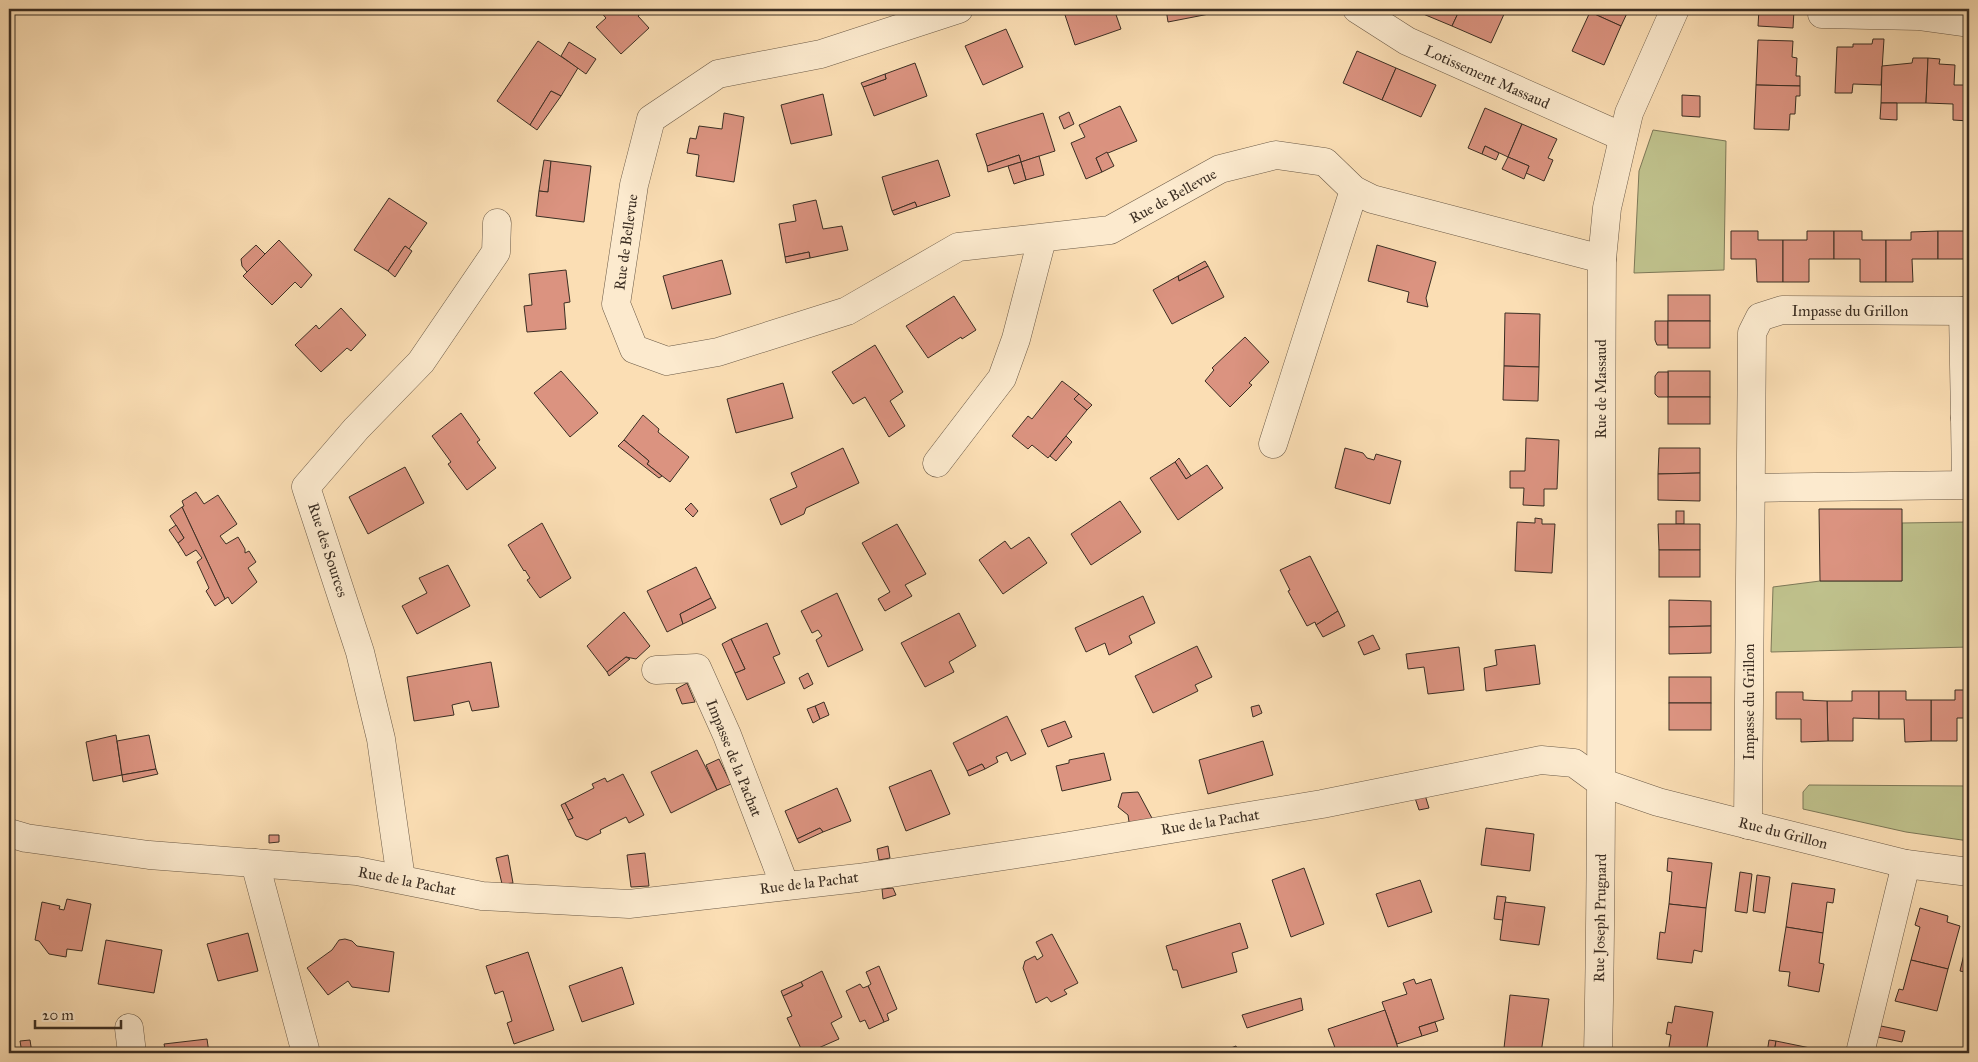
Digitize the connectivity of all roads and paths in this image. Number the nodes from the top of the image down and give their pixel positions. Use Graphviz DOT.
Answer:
graph roads {
  1 [pos="959,9"];
  2 [pos="1357,9"];
  3 [pos="1675,9"];
  4 [pos="1822,14"];
  5 [pos="1969,23"];
  6 [pos="1623,138"];
  7 [pos="1354,190"];
  8 [pos="497,223"];
  9 [pos="1042,238"];
  10 [pos="1602,259"];
  11 [pos="1966,311"];
  12 [pos="1967,418"];
  13 [pos="1273,444"];
  14 [pos="937,463"];
  15 [pos="1751,488"];
  16 [pos="656,670"];
  17 [pos="1600,782"];
  18 [pos="1748,825"];
  19 [pos="9,833"];
  20 [pos="255,863"];
  21 [pos="1906,864"];
  22 [pos="1969,872"];
  23 [pos="401,880"];
  24 [pos="785,886"];
  25 [pos="306,1053"];
  26 [pos="1598,1053"];
  27 [pos="1860,1053"];
  1 -- 9 [label="street, Rue de Bellevue"];
  2 -- 6 [label="street, Lotissement Massaud"];
  3 -- 6 [label="street, Rue de Massaud"];
  4 -- 5 [label="street"];
  6 -- 10 [label="street, Rue de Massaud"];
  7 -- 9 [label="street, Rue de Bellevue"];
  7 -- 10 [label="street, Rue de Bellevue"];
  7 -- 13 [label="street"];
  8 -- 23 [label="street, Rue des Sources"];
  9 -- 14 [label="street"];
  10 -- 17 [label="street, Rue de Massaud"];
  11 -- 12 [label="street, Impasse du Grillon"];
  11 -- 15 [label="street, Impasse du Grillon"];
  12 -- 15 [label="street, Impasse du Grillon"];
  15 -- 18 [label="street, Impasse du Grillon"];
  16 -- 24 [label="street, Impasse de la Pachat"];
  17 -- 18 [label="street, Rue du Grillon"];
  17 -- 24 [label="street, Rue de la Pachat"];
  17 -- 26 [label="street, Rue Joseph Prugnard"];
  18 -- 21 [label="street, Rue du Grillon"];
  19 -- 20 [label="street, Rue de la Pachat"];
  20 -- 23 [label="street, Rue de la Pachat"];
  20 -- 25 [label="street"];
  21 -- 22 [label="street, Rue du Grillon"];
  21 -- 27 [label="street"];
  23 -- 24 [label="street, Rue de la Pachat"];
}
